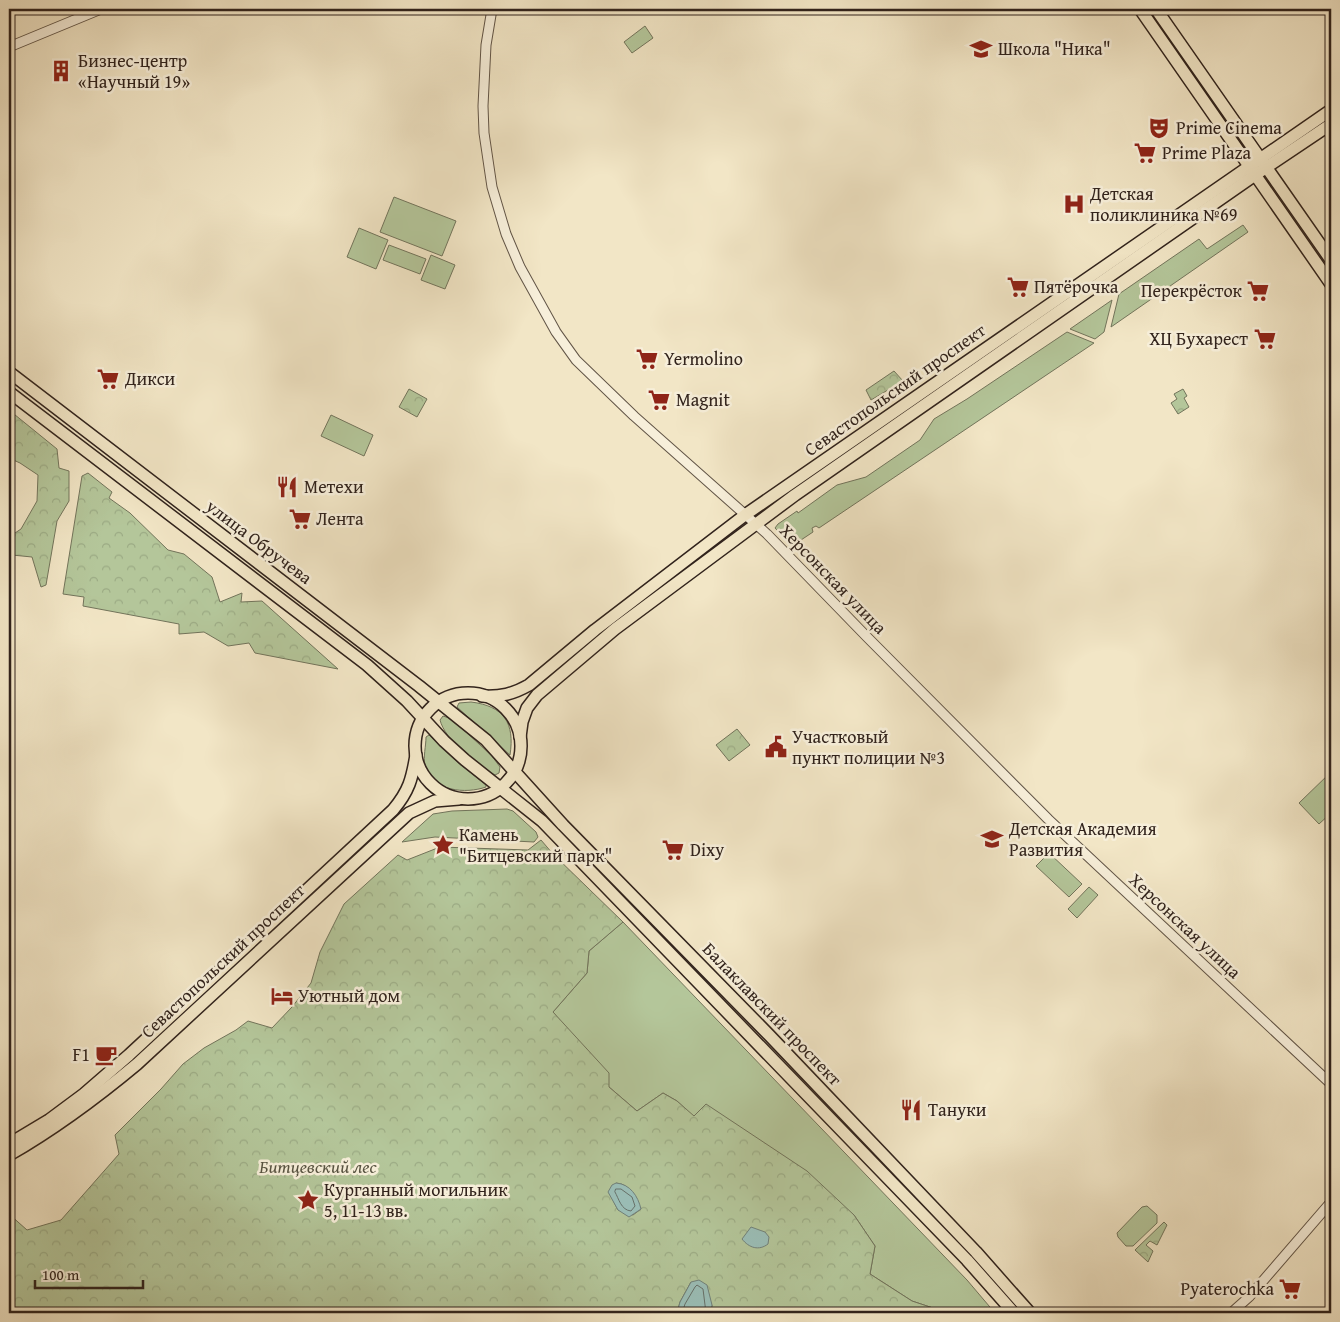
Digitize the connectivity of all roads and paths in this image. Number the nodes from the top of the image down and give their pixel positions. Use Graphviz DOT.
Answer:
graph roads {
  1 [pos="100,9"];
  2 [pos="492,9"];
  3 [pos="1140,9"];
  4 [pos="1156,9"];
  5 [pos="9,47"];
  6 [pos="1331,110"];
  7 [pos="1331,124"];
  8 [pos="1264,163"];
  9 [pos="1252,171"];
  10 [pos="1331,260"];
  11 [pos="1331,284"];
  12 [pos="9,372"];
  13 [pos="9,392"];
  14 [pos="745,515"];
  15 [pos="756,524"];
  16 [pos="482,696"];
  17 [pos="439,702"];
  18 [pos="424,719"];
  19 [pos="520,737"];
  20 [pos="486,740"];
  21 [pos="416,755"];
  22 [pos="465,760"];
  23 [pos="515,770"];
  24 [pos="503,788"];
  25 [pos="459,799"];
  26 [pos="1331,1084"];
  27 [pos="9,1144"];
  28 [pos="9,1155"];
  29 [pos="1331,1202"];
  30 [pos="976,1252"];
  31 [pos="967,1260"];
  32 [pos="1014,1313"];
  33 [pos="1030,1313"];
  34 [pos="1231,1313"];
  1 -- 5 [label="street"];
  2 -- 14 [label="street, Херсонская улица"];
  3 -- 9 [label="main road"];
  4 -- 8 [label="main road"];
  6 -- 8 [label="main road, Севастопольский проспект"];
  7 -- 8 [label="main road, Севастопольский проспект"];
  8 -- 9 [label="main road, Севастопольский проспект"];
  8 -- 10 [label="main road"];
  9 -- 11 [label="main road"];
  9 -- 14 [label="main road, Севастопольский проспект"];
  9 -- 15 [label="main road, Севастопольский проспект"];
  12 -- 17 [label="main road, улица Обручева"];
  13 -- 18 [label="main road, улица Обручева"];
  14 -- 15 [label="street, Херсонская улица"];
  14 -- 16 [label="main road, Севастопольский проспект"];
  15 -- 19 [label="main road, Севастопольский проспект"];
  15 -- 26 [label="street, Херсонская улица"];
  16 -- 17 [label="main road, Севастопольский проспект"];
  16 -- 19 [label="main road"];
  17 -- 18 [label="main road"];
  17 -- 20 [label="main road, улица Обручева"];
  18 -- 21 [label="main road, Севастопольский проспект"];
  18 -- 22 [label="main road, улица Обручева"];
  19 -- 23 [label="main road, Севастопольский проспект"];
  20 -- 23 [label="main road, Балаклавский проспект"];
  21 -- 25 [label="main road"];
  21 -- 27 [label="main road, Севастопольский проспект"];
  22 -- 24 [label="main road, Балаклавский проспект"];
  23 -- 24 [label="main road"];
  23 -- 30 [label="main road, Балаклавский проспект"];
  24 -- 25 [label="main road, Севастопольский проспект"];
  24 -- 31 [label="main road, Балаклавский проспект"];
  25 -- 28 [label="main road, Севастопольский проспект"];
  29 -- 34 [label="street"];
  30 -- 31 [label="street"];
  30 -- 33 [label="main road, Балаклавский проспект"];
  31 -- 32 [label="main road, Балаклавский проспект"];
}
